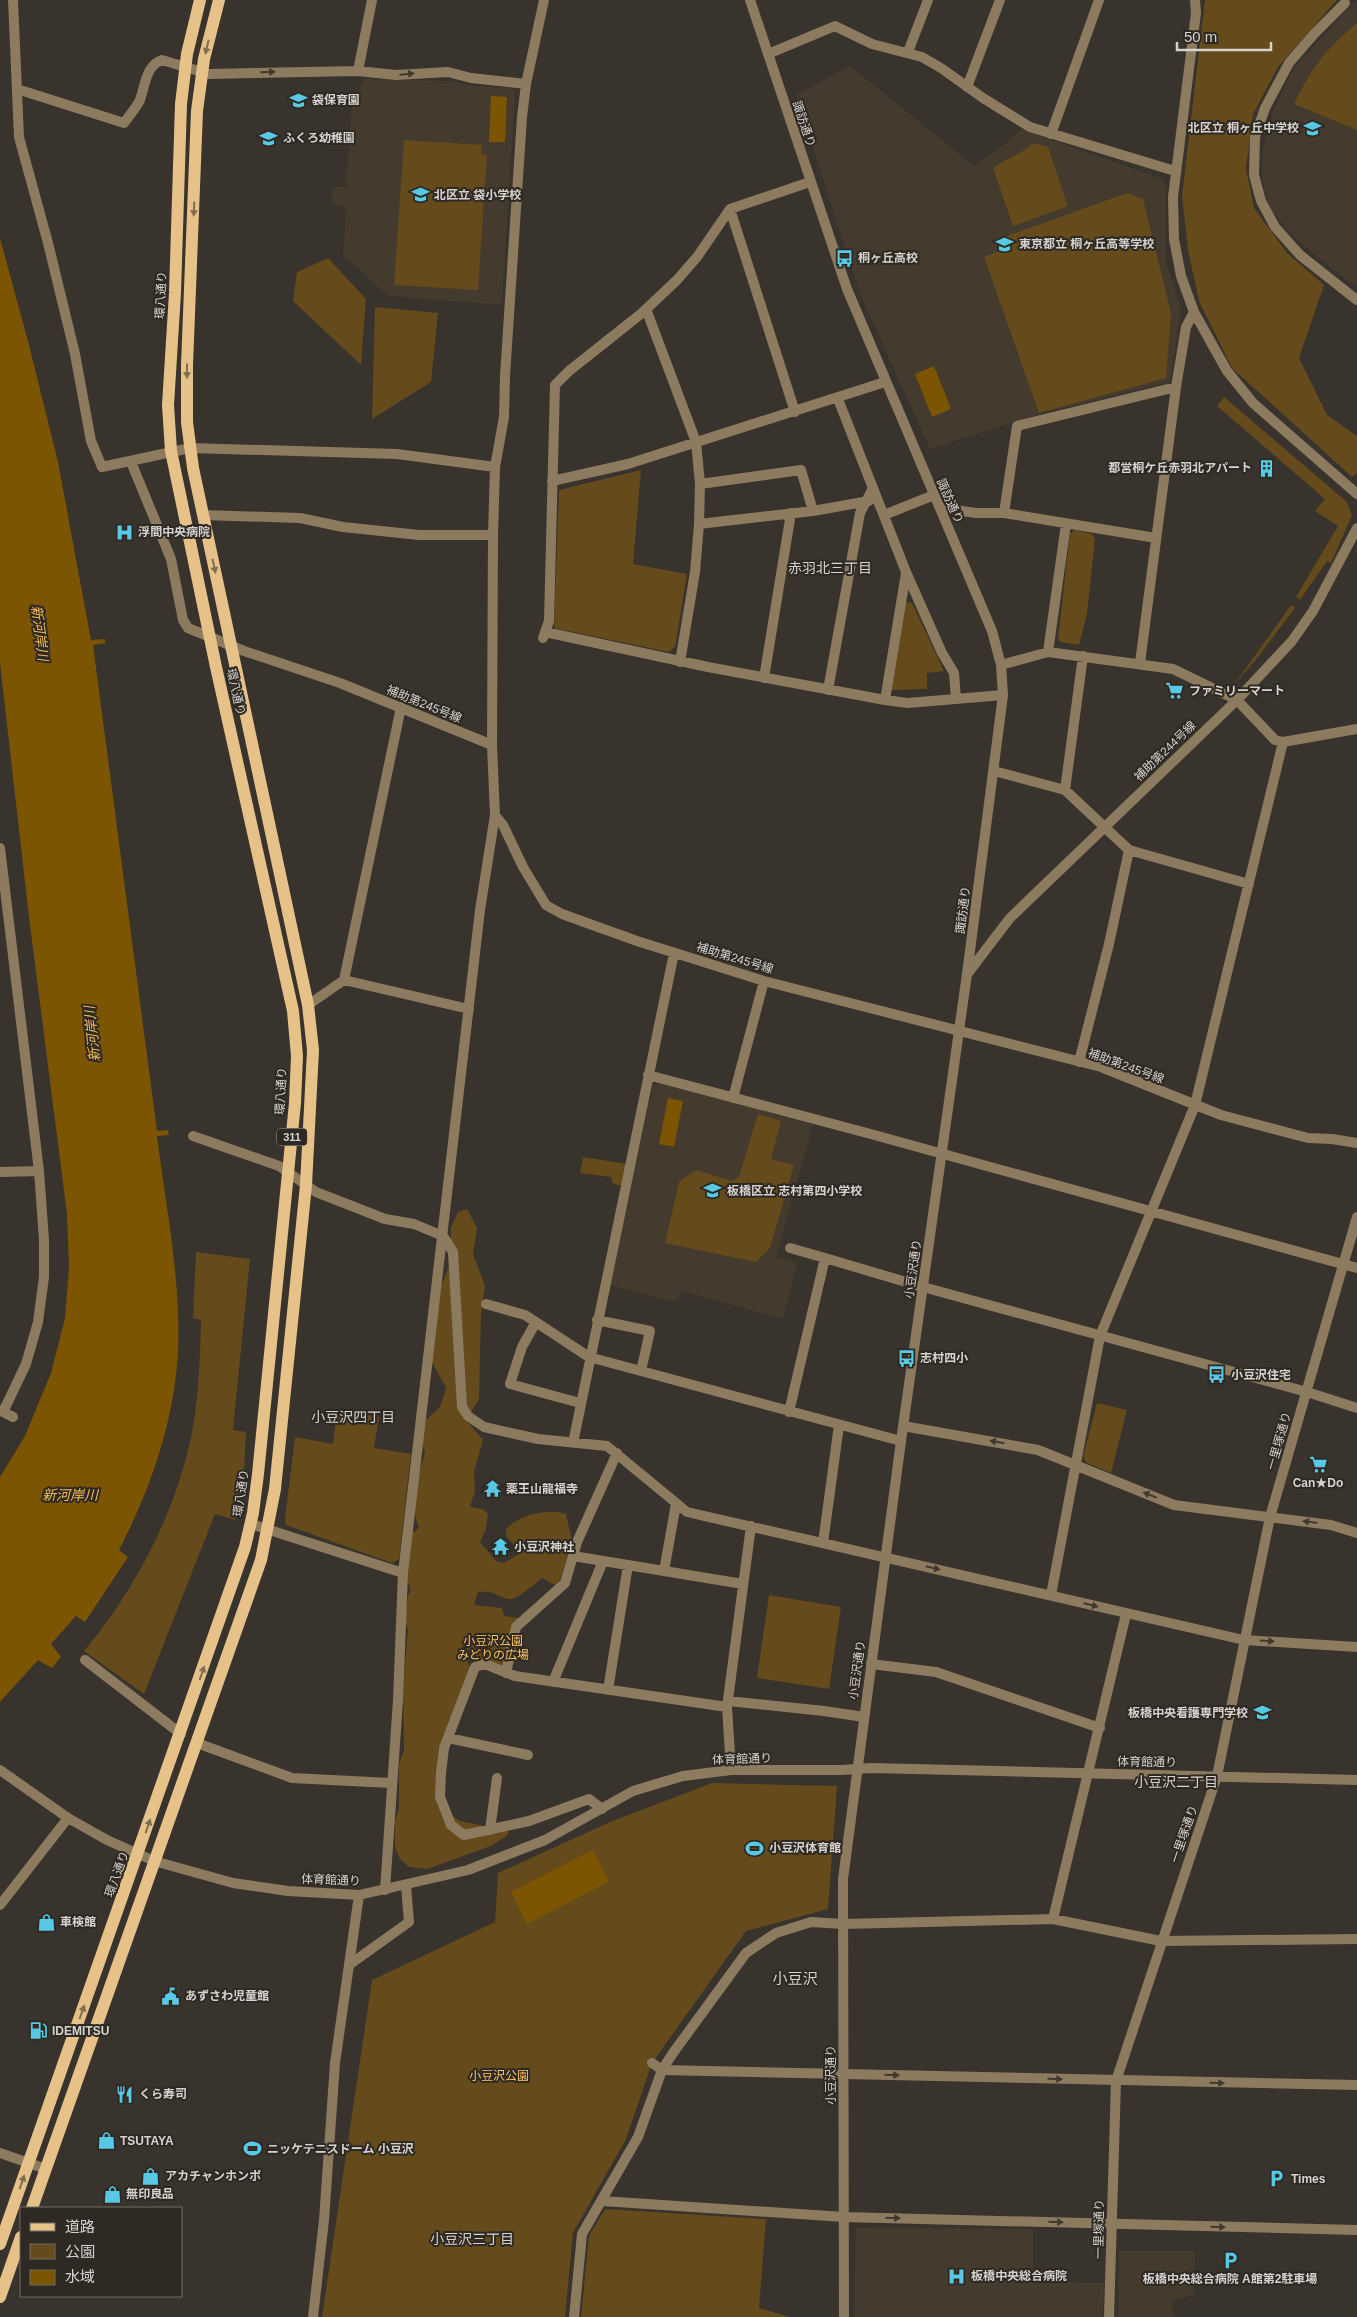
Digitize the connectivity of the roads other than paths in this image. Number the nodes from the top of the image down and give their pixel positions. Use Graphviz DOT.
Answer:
graph roads {
  1 [pos="200,0"];
  2 [pos="219,0"];
  3 [pos="372,0"];
  4 [pos="544,0"];
  5 [pos="750,0"];
  6 [pos="928,0"];
  7 [pos="1000,0"];
  8 [pos="1100,0"];
  9 [pos="1195,0"];
  10 [pos="13,1"];
  11 [pos="1346,2"];
  12 [pos="908,52"];
  13 [pos="768,54"];
  14 [pos="185,68"];
  15 [pos="358,71"];
  16 [pos="202,73"];
  17 [pos="526,84"];
  18 [pos="967,87"];
  19 [pos="17,89"];
  20 [pos="1052,134"];
  21 [pos="1175,171"];
  22 [pos="810,182"];
  23 [pos="730,209"];
  24 [pos="1357,300"];
  25 [pos="646,309"];
  26 [pos="1194,312"];
  27 [pos="885,382"];
  28 [pos="1176,387"];
  29 [pos="838,399"];
  30 [pos="795,412"];
  31 [pos="696,442"];
  32 [pos="190,448"];
  33 [pos="171,451"];
  34 [pos="131,462"];
  35 [pos="495,467"];
  36 [pos="552,481"];
  37 [pos="700,484"];
  38 [pos="1357,494"];
  39 [pos="934,495"];
  40 [pos="871,500"];
  41 [pos="940,508"];
  42 [pos="813,511"];
  43 [pos="791,513"];
  44 [pos="1004,513"];
  45 [pos="203,515"];
  46 [pos="884,515"];
  47 [pos="699,524"];
  48 [pos="1066,524"];
  49 [pos="1357,528"];
  50 [pos="493,536"];
  51 [pos="1156,538"];
  52 [pos="906,572"];
  53 [pos="210,637"];
  54 [pos="231,646"];
  55 [pos="1048,652"];
  56 [pos="1083,656"];
  57 [pos="680,662"];
  58 [pos="1140,663"];
  59 [pos="1001,664"];
  60 [pos="764,678"];
  61 [pos="828,690"];
  62 [pos="1003,695"];
  63 [pos="956,698"];
  64 [pos="886,700"];
  65 [pos="1237,700"];
  66 [pos="401,707"];
  67 [pos="1357,729"];
  68 [pos="1284,742"];
  69 [pos="495,743"];
  70 [pos="994,771"];
  71 [pos="1064,790"];
  72 [pos="495,815"];
  73 [pos="1104,829"];
  74 [pos="0,848"];
  75 [pos="1129,850"];
  76 [pos="1249,884"];
  77 [pos="3,892"];
  78 [pos="674,953"];
  79 [pos="967,974"];
  80 [pos="344,980"];
  81 [pos="764,981"];
  82 [pos="308,1005"];
  83 [pos="469,1009"];
  84 [pos="958,1030"];
  85 [pos="1079,1062"];
  86 [pos="648,1075"];
  87 [pos="733,1098"];
  88 [pos="1194,1105"];
  89 [pos="193,1136"];
  90 [pos="1357,1143"];
  91 [pos="941,1154"];
  92 [pos="39,1171"];
  93 [pos="0,1172"];
  94 [pos="289,1172"];
  95 [pos="306,1185"];
  96 [pos="1150,1212"];
  97 [pos="1357,1217"];
  98 [pos="443,1236"];
  99 [pos="790,1248"];
  100 [pos="826,1258"];
  101 [pos="1344,1264"];
  102 [pos="1357,1268"];
  103 [pos="923,1287"];
  104 [pos="486,1304"];
  105 [pos="597,1320"];
  106 [pos="536,1322"];
  107 [pos="1100,1336"];
  108 [pos="589,1357"];
  109 [pos="641,1371"];
  110 [pos="1307,1392"];
  111 [pos="580,1403"];
  112 [pos="1357,1408"];
  113 [pos="1,1411"];
  114 [pos="789,1412"];
  115 [pos="13,1418"];
  116 [pos="839,1425"];
  117 [pos="903,1426"];
  118 [pos="901,1441"];
  119 [pos="573,1443"];
  120 [pos="617,1454"];
  121 [pos="1075,1466"];
  122 [pos="676,1504"];
  123 [pos="1270,1517"];
  124 [pos="251,1524"];
  125 [pos="751,1526"];
  126 [pos="269,1528"];
  127 [pos="1357,1533"];
  128 [pos="823,1543"];
  129 [pos="573,1556"];
  130 [pos="885,1557"];
  131 [pos="604,1561"];
  132 [pos="628,1565"];
  133 [pos="664,1571"];
  134 [pos="403,1573"];
  135 [pos="743,1584"];
  136 [pos="1051,1595"];
  137 [pos="1126,1614"];
  138 [pos="1244,1640"];
  139 [pos="1357,1647"];
  140 [pos="85,1660"];
  141 [pos="871,1664"];
  142 [pos="506,1673"];
  143 [pos="553,1682"];
  144 [pos="608,1690"];
  145 [pos="728,1704"];
  146 [pos="864,1717"];
  147 [pos="1100,1728"];
  148 [pos="181,1734"];
  149 [pos="448,1738"];
  150 [pos="197,1743"];
  151 [pos="528,1755"];
  152 [pos="858,1769"];
  153 [pos="0,1770"];
  154 [pos="731,1770"];
  155 [pos="1088,1773"];
  156 [pos="1216,1776"];
  157 [pos="497,1778"];
  158 [pos="1357,1780"];
  159 [pos="391,1783"];
  160 [pos="602,1809"];
  161 [pos="68,1818"];
  162 [pos="490,1830"];
  163 [pos="138,1854"];
  164 [pos="154,1861"];
  165 [pos="406,1885"];
  166 [pos="385,1890"];
  167 [pos="359,1895"];
  168 [pos="0,1905"];
  169 [pos="1053,1919"];
  170 [pos="843,1924"];
  171 [pos="1357,1939"];
  172 [pos="1162,1940"];
  173 [pos="349,1965"];
  174 [pos="652,2063"];
  175 [pos="662,2070"];
  176 [pos="844,2074"];
  177 [pos="1116,2081"];
  178 [pos="1357,2085"];
  179 [pos="0,2153"];
  180 [pos="28,2163"];
  181 [pos="46,2169"];
  182 [pos="602,2201"];
  183 [pos="32,2207"];
  184 [pos="844,2217"];
  185 [pos="1112,2224"];
  186 [pos="1357,2230"];
  187 [pos="20,2241"];
  188 [pos="0,2244"];
  189 [pos="0,2297"];
  190 [pos="313,2317"];
  191 [pos="574,2317"];
  192 [pos="844,2317"];
  193 [pos="1110,2317"];
  1 -- 14 [label="main road, 環八通り / 311"];
  2 -- 16 [label="main road, 環八通り / 311, one-way"];
  3 -- 15 [label="street"];
  4 -- 17 [label="street"];
  5 -- 13 [label="street, 諏訪通り"];
  6 -- 12 [label="street"];
  7 -- 18 [label="street"];
  8 -- 20 [label="street"];
  9 -- 21 [label="street"];
  10 -- 19 [label="street"];
  11 -- 24 [label="street"];
  12 -- 13 [label="street"];
  12 -- 18 [label="street"];
  13 -- 22 [label="street, 諏訪通り"];
  14 -- 16 [label="street"];
  14 -- 19 [label="street"];
  14 -- 33 [label="main road, 環八通り / 311"];
  16 -- 15 [label="street, one-way"];
  15 -- 17 [label="street, one-way"];
  16 -- 32 [label="main road, 環八通り / 311, one-way"];
  17 -- 35 [label="street"];
  18 -- 20 [label="street"];
  19 -- 34 [label="street"];
  20 -- 21 [label="street"];
  21 -- 26 [label="street"];
  22 -- 23 [label="street"];
  22 -- 27 [label="street, 諏訪通り"];
  23 -- 25 [label="street"];
  23 -- 30 [label="street"];
  25 -- 31 [label="street"];
  25 -- 36 [label="street"];
  26 -- 28 [label="street"];
  26 -- 38 [label="street"];
  27 -- 29 [label="street"];
  27 -- 39 [label="street, 諏訪通り"];
  28 -- 44 [label="street"];
  28 -- 51 [label="street"];
  29 -- 30 [label="street"];
  29 -- 40 [label="street"];
  30 -- 31 [label="street"];
  31 -- 36 [label="street"];
  31 -- 37 [label="street"];
  32 -- 33 [label="street"];
  32 -- 35 [label="street"];
  32 -- 45 [label="main road, 環八通り / 311"];
  33 -- 34 [label="street"];
  33 -- 53 [label="main road, 環八通り / 311"];
  34 -- 53 [label="street, 補助第245号線"];
  35 -- 50 [label="street"];
  36 -- 57 [label="street"];
  37 -- 42 [label="street"];
  37 -- 47 [label="street"];
  39 -- 41 [label="street, 諏訪通り"];
  39 -- 46 [label="street"];
  40 -- 42 [label="street"];
  40 -- 46 [label="street"];
  40 -- 61 [label="street"];
  41 -- 44 [label="street"];
  41 -- 59 [label="street, 諏訪通り"];
  42 -- 43 [label="street"];
  43 -- 47 [label="street"];
  43 -- 60 [label="street"];
  44 -- 48 [label="street"];
  45 -- 50 [label="street"];
  45 -- 54 [label="main road, 環八通り / 311, one-way"];
  46 -- 52 [label="street"];
  47 -- 57 [label="street"];
  48 -- 51 [label="street"];
  48 -- 55 [label="street"];
  49 -- 65 [label="street, 補助第244号線"];
  50 -- 69 [label="street"];
  51 -- 58 [label="street"];
  52 -- 63 [label="street"];
  52 -- 64 [label="street"];
  53 -- 54 [label="street, 補助第245号線"];
  53 -- 94 [label="main road, 環八通り / 311"];
  54 -- 66 [label="street, 補助第245号線"];
  54 -- 82 [label="main road, 環八通り / 311"];
  55 -- 56 [label="street"];
  55 -- 59 [label="street"];
  56 -- 58 [label="street"];
  56 -- 71 [label="street"];
  57 -- 60 [label="street"];
  58 -- 65 [label="street"];
  59 -- 62 [label="street, 諏訪通り"];
  60 -- 61 [label="street"];
  61 -- 64 [label="street"];
  62 -- 63 [label="street"];
  62 -- 70 [label="street, 諏訪通り"];
  63 -- 64 [label="street"];
  65 -- 68 [label="street"];
  65 -- 73 [label="street, 補助第244号線"];
  66 -- 69 [label="street, 補助第245号線"];
  66 -- 80 [label="street"];
  67 -- 68 [label="street"];
  68 -- 76 [label="street"];
  69 -- 72 [label="street, 補助第245号線"];
  70 -- 71 [label="street"];
  70 -- 79 [label="street, 諏訪通り"];
  71 -- 73 [label="street"];
  72 -- 78 [label="street, 補助第245号線"];
  72 -- 83 [label="street"];
  73 -- 75 [label="street"];
  73 -- 79 [label="street, 補助第244号線"];
  74 -- 77 [label="street"];
  75 -- 76 [label="street"];
  75 -- 85 [label="street"];
  76 -- 88 [label="street"];
  77 -- 92 [label="street"];
  78 -- 81 [label="street, 補助第245号線"];
  78 -- 86 [label="street"];
  79 -- 84 [label="street, 諏訪通り"];
  80 -- 82 [label="street"];
  80 -- 83 [label="street"];
  81 -- 84 [label="street, 補助第245号線"];
  81 -- 87 [label="street"];
  82 -- 95 [label="main road, 環八通り / 311"];
  83 -- 98 [label="street"];
  84 -- 85 [label="street, 補助第245号線"];
  84 -- 91 [label="street, 小豆沢通り"];
  85 -- 88 [label="street, 補助第245号線"];
  86 -- 87 [label="street"];
  86 -- 105 [label="street"];
  87 -- 91 [label="street"];
  88 -- 90 [label="street, 補助第245号線"];
  88 -- 96 [label="street"];
  89 -- 94 [label="street"];
  91 -- 96 [label="street"];
  91 -- 103 [label="street, 小豆沢通り"];
  92 -- 93 [label="street"];
  92 -- 113 [label="street"];
  94 -- 95 [label="street"];
  94 -- 124 [label="main road, 環八通り / 311"];
  95 -- 98 [label="street"];
  95 -- 126 [label="main road, 環八通り / 311"];
  96 -- 101 [label="street"];
  96 -- 107 [label="street"];
  97 -- 101 [label="street, 一里塚通り"];
  98 -- 119 [label="street"];
  98 -- 134 [label="street"];
  99 -- 100 [label="street"];
  100 -- 103 [label="street"];
  100 -- 114 [label="street"];
  101 -- 102 [label="street"];
  101 -- 110 [label="street, 一里塚通り"];
  103 -- 107 [label="street"];
  103 -- 117 [label="street, 小豆沢通り"];
  104 -- 106 [label="street"];
  105 -- 108 [label="street"];
  105 -- 109 [label="street"];
  106 -- 108 [label="street"];
  106 -- 111 [label="street"];
  107 -- 110 [label="street"];
  107 -- 121 [label="street"];
  108 -- 109 [label="street"];
  108 -- 111 [label="street"];
  109 -- 114 [label="street"];
  110 -- 112 [label="street"];
  110 -- 123 [label="street, 一里塚通り"];
  111 -- 119 [label="street"];
  113 -- 115 [label="street"];
  114 -- 116 [label="street"];
  116 -- 118 [label="street"];
  116 -- 128 [label="street"];
  117 -- 118 [label="street, 小豆沢通り"];
  121 -- 117 [label="street, one-way"];
  118 -- 130 [label="street, 小豆沢通り"];
  119 -- 120 [label="street"];
  120 -- 122 [label="street"];
  120 -- 129 [label="street"];
  123 -- 121 [label="street, one-way"];
  121 -- 136 [label="street"];
  122 -- 125 [label="street"];
  122 -- 133 [label="street"];
  127 -- 123 [label="street, one-way"];
  123 -- 138 [label="street, 一里塚通り"];
  124 -- 126 [label="street"];
  148 -- 124 [label="main road, 環八通り / 311, one-way"];
  125 -- 128 [label="street"];
  125 -- 135 [label="street"];
  126 -- 134 [label="street"];
  126 -- 150 [label="main road, 環八通り / 311"];
  128 -- 130 [label="street"];
  129 -- 131 [label="street"];
  129 -- 142 [label="street"];
  130 -- 136 [label="street, one-way"];
  130 -- 141 [label="street, 小豆沢通り"];
  131 -- 132 [label="street"];
  131 -- 143 [label="street"];
  132 -- 133 [label="street"];
  132 -- 144 [label="street"];
  133 -- 135 [label="street"];
  134 -- 159 [label="street"];
  135 -- 145 [label="street"];
  136 -- 137 [label="street, one-way"];
  137 -- 138 [label="street"];
  137 -- 147 [label="street"];
  138 -- 139 [label="street, one-way"];
  138 -- 156 [label="street, 一里塚通り"];
  140 -- 148 [label="street"];
  141 -- 146 [label="street, 小豆沢通り"];
  141 -- 147 [label="street"];
  142 -- 143 [label="street"];
  142 -- 149 [label="street"];
  143 -- 144 [label="street"];
  144 -- 145 [label="street"];
  145 -- 146 [label="street"];
  145 -- 154 [label="street"];
  146 -- 152 [label="street, 小豆沢通り"];
  147 -- 155 [label="street"];
  163 -- 148 [label="main road, 環八通り / 311, one-way"];
  149 -- 151 [label="street"];
  149 -- 162 [label="street"];
  150 -- 159 [label="street"];
  150 -- 164 [label="main road, 環八通り / 311"];
  152 -- 154 [label="street, 体育館通り"];
  152 -- 155 [label="street, 体育館通り"];
  152 -- 170 [label="street, 小豆沢通り"];
  153 -- 161 [label="street, 体育館通り"];
  154 -- 160 [label="street, 体育館通り"];
  155 -- 156 [label="street, 体育館通り"];
  155 -- 169 [label="street"];
  156 -- 158 [label="street, 体育館通り"];
  156 -- 172 [label="street, 一里塚通り"];
  157 -- 162 [label="street"];
  159 -- 166 [label="street"];
  160 -- 162 [label="street"];
  160 -- 165 [label="street, 体育館通り"];
  161 -- 163 [label="street, 体育館通り"];
  161 -- 168 [label="street"];
  163 -- 164 [label="street, 体育館通り"];
  180 -- 163 [label="main road, 環八通り / 311, one-way"];
  164 -- 167 [label="street, 体育館通り"];
  164 -- 181 [label="main road, 環八通り / 311"];
  165 -- 166 [label="street, 体育館通り"];
  165 -- 173 [label="street"];
  166 -- 167 [label="street, 体育館通り"];
  167 -- 173 [label="street"];
  169 -- 170 [label="street"];
  169 -- 172 [label="street"];
  170 -- 175 [label="street"];
  170 -- 176 [label="street, 小豆沢通り"];
  171 -- 172 [label="street"];
  172 -- 177 [label="street, 一里塚通り"];
  173 -- 190 [label="street"];
  174 -- 175 [label="street"];
  175 -- 176 [label="street"];
  175 -- 182 [label="street"];
  176 -- 177 [label="street, one-way"];
  176 -- 184 [label="street, 小豆沢通り"];
  177 -- 178 [label="street, one-way"];
  177 -- 185 [label="street, 一里塚通り"];
  179 -- 180 [label="street"];
  180 -- 181 [label="street"];
  188 -- 180 [label="main road, 環八通り / 311, one-way"];
  181 -- 183 [label="main road, 環八通り / 311"];
  182 -- 184 [label="street"];
  182 -- 191 [label="street"];
  184 -- 185 [label="street, one-way"];
  184 -- 192 [label="street, 小豆沢通り"];
  185 -- 186 [label="street, one-way"];
  185 -- 193 [label="street, 一里塚通り"];
  187 -- 189 [label="main road"];
}
